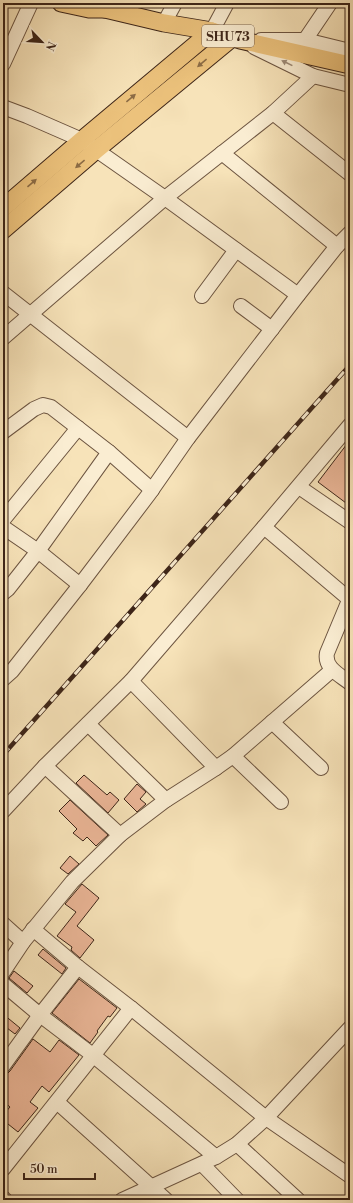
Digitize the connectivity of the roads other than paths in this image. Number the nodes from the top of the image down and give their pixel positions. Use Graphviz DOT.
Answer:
graph roads {
  1 [pos="31,3"];
  2 [pos="61,3"];
  3 [pos="175,3"];
  4 [pos="227,3"];
  5 [pos="330,3"];
  6 [pos="102,5"];
  7 [pos="321,9"];
  8 [pos="164,23"];
  9 [pos="212,31"];
  10 [pos="236,39"];
  11 [pos="305,40"];
  12 [pos="350,51"];
  13 [pos="3,64"];
  14 [pos="350,65"];
  15 [pos="313,76"];
  16 [pos="350,85"];
  17 [pos="3,107"];
  18 [pos="273,112"];
  19 [pos="82,140"];
  20 [pos="96,150"];
  21 [pos="222,153"];
  22 [pos="350,174"];
  23 [pos="165,198"];
  24 [pos="3,208"];
  25 [pos="3,230"];
  26 [pos="350,233"];
  27 [pos="337,246"];
  28 [pos="236,250"];
  29 [pos="3,293"];
  30 [pos="298,295"];
  31 [pos="202,296"];
  32 [pos="241,306"];
  33 [pos="31,314"];
  34 [pos="272,329"];
  35 [pos="3,338"];
  36 [pos="350,425"];
  37 [pos="78,428"];
  38 [pos="3,432"];
  39 [pos="188,438"];
  40 [pos="109,452"];
  41 [pos="299,487"];
  42 [pos="152,490"];
  43 [pos="3,520"];
  44 [pos="350,522"];
  45 [pos="264,527"];
  46 [pos="3,528"];
  47 [pos="38,551"];
  48 [pos="80,585"];
  49 [pos="3,592"];
  50 [pos="350,599"];
  51 [pos="345,629"];
  52 [pos="332,670"];
  53 [pos="6,672"];
  54 [pos="131,681"];
  55 [pos="350,684"];
  56 [pos="272,722"];
  57 [pos="88,724"];
  58 [pos="233,756"];
  59 [pos="45,766"];
  60 [pos="216,768"];
  61 [pos="321,768"];
  62 [pos="166,800"];
  63 [pos="281,802"];
  64 [pos="3,810"];
  65 [pos="120,836"];
  66 [pos="3,924"];
  67 [pos="33,929"];
  68 [pos="23,942"];
  69 [pos="78,967"];
  70 [pos="3,972"];
  71 [pos="3,984"];
  72 [pos="131,1008"];
  73 [pos="40,1015"];
  74 [pos="350,1028"];
  75 [pos="94,1056"];
  76 [pos="3,1066"];
  77 [pos="57,1102"];
  78 [pos="266,1118"];
  79 [pos="237,1144"];
  80 [pos="216,1157"];
  81 [pos="202,1164"];
  82 [pos="3,1169"];
  83 [pos="350,1176"];
  84 [pos="152,1186"];
  85 [pos="122,1200"];
  86 [pos="166,1200"];
  87 [pos="238,1200"];
  88 [pos="298,1200"];
  1 -- 13 [label="street"];
  2 -- 6 [label="main road, SHU73"];
  3 -- 8 [label="street"];
  4 -- 9 [label="street"];
  5 -- 7 [label="street"];
  6 -- 8 [label="main road, SHU73"];
  7 -- 11 [label="street"];
  8 -- 9 [label="main road, SHU73"];
  9 -- 10 [label="main road, SHU73"];
  19 -- 9 [label="main road, one-way"];
  10 -- 11 [label="street"];
  10 -- 14 [label="main road, SHU73"];
  15 -- 10 [label="street, one-way"];
  10 -- 20 [label="main road, one-way"];
  11 -- 12 [label="street"];
  15 -- 16 [label="street"];
  15 -- 18 [label="street"];
  17 -- 19 [label="street"];
  18 -- 21 [label="street"];
  18 -- 22 [label="street"];
  19 -- 20 [label="street"];
  24 -- 19 [label="main road, one-way"];
  20 -- 23 [label="street"];
  20 -- 25 [label="main road, one-way"];
  21 -- 23 [label="street"];
  21 -- 27 [label="street"];
  23 -- 28 [label="street"];
  23 -- 33 [label="street"];
  26 -- 27 [label="street"];
  27 -- 30 [label="street"];
  28 -- 30 [label="street"];
  28 -- 31 [label="street"];
  29 -- 33 [label="street"];
  30 -- 34 [label="street"];
  32 -- 34 [label="street"];
  33 -- 35 [label="street"];
  33 -- 39 [label="street"];
  34 -- 39 [label="street"];
  36 -- 41 [label="street"];
  37 -- 38 [label="street"];
  37 -- 40 [label="street"];
  37 -- 43 [label="street"];
  39 -- 42 [label="street"];
  40 -- 42 [label="street"];
  40 -- 47 [label="street"];
  41 -- 44 [label="street"];
  41 -- 45 [label="street"];
  42 -- 48 [label="street"];
  45 -- 50 [label="street"];
  45 -- 54 [label="street"];
  46 -- 47 [label="street"];
  47 -- 48 [label="street"];
  47 -- 49 [label="street"];
  48 -- 53 [label="street"];
  50 -- 51 [label="street"];
  51 -- 52 [label="street"];
  52 -- 55 [label="street"];
  52 -- 56 [label="street"];
  54 -- 57 [label="street"];
  54 -- 60 [label="street"];
  56 -- 58 [label="street"];
  56 -- 61 [label="street"];
  57 -- 59 [label="street"];
  57 -- 62 [label="street"];
  58 -- 60 [label="street"];
  58 -- 63 [label="street"];
  59 -- 64 [label="street"];
  59 -- 65 [label="street"];
  60 -- 62 [label="street"];
  62 -- 65 [label="street"];
  65 -- 67 [label="street"];
  66 -- 68 [label="street"];
  67 -- 68 [label="street"];
  67 -- 69 [label="street"];
  68 -- 70 [label="street"];
  69 -- 72 [label="street"];
  69 -- 73 [label="street"];
  71 -- 73 [label="street"];
  72 -- 75 [label="street"];
  72 -- 78 [label="street"];
  73 -- 75 [label="street"];
  73 -- 76 [label="street"];
  74 -- 78 [label="street"];
  75 -- 77 [label="street"];
  75 -- 80 [label="street"];
  77 -- 82 [label="street"];
  77 -- 84 [label="street"];
  78 -- 79 [label="street"];
  78 -- 83 [label="street"];
  79 -- 80 [label="street"];
  79 -- 88 [label="street"];
  80 -- 81 [label="street"];
  81 -- 84 [label="street"];
  81 -- 87 [label="street"];
  84 -- 85 [label="street"];
  84 -- 86 [label="street"];
}
